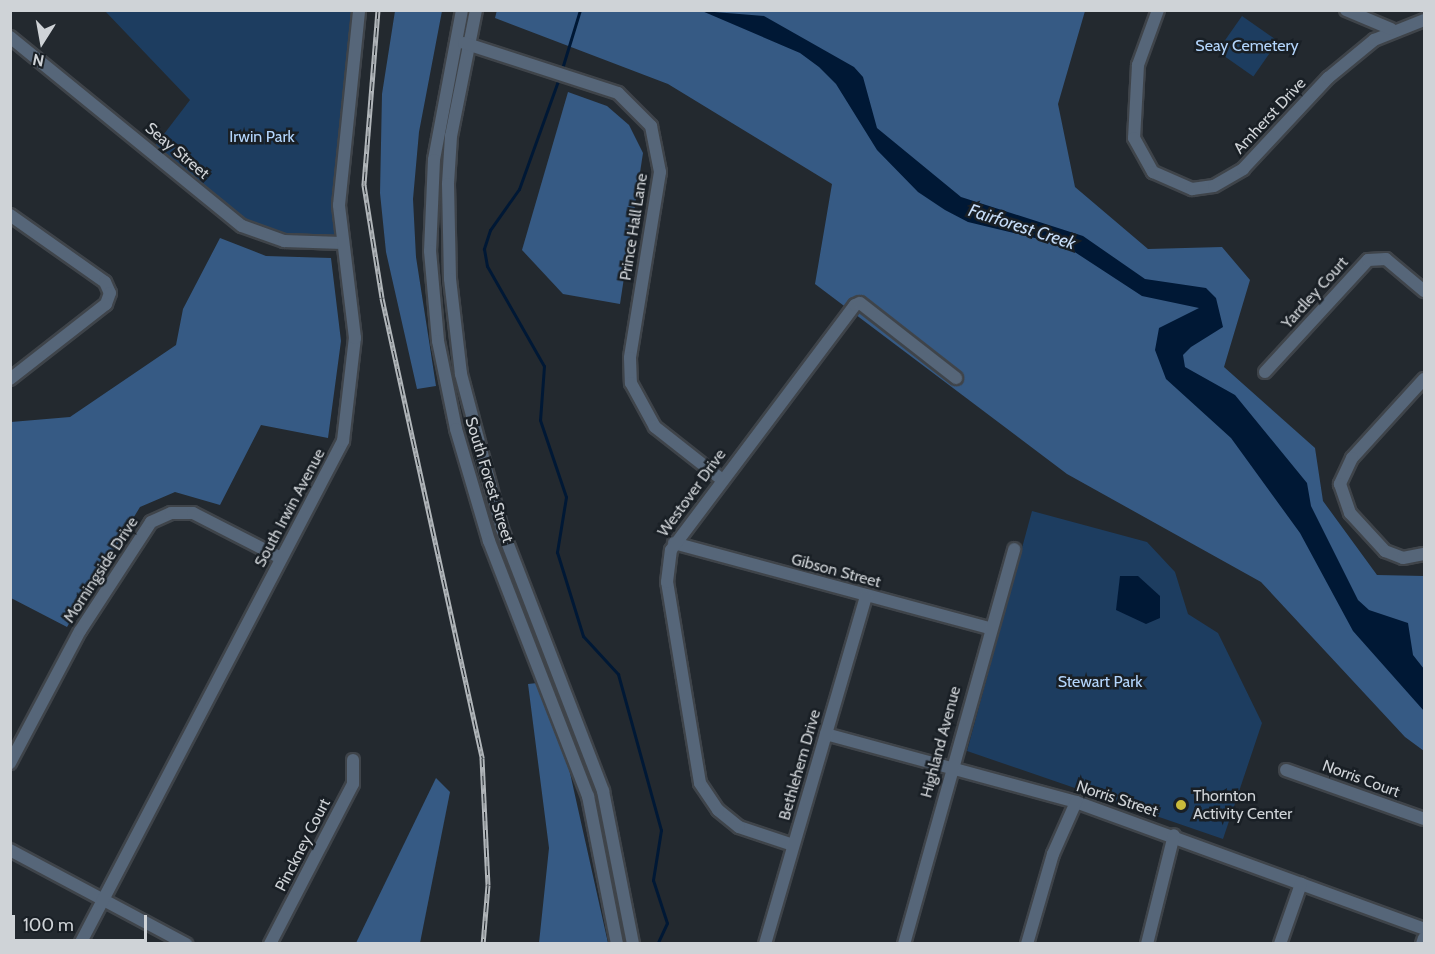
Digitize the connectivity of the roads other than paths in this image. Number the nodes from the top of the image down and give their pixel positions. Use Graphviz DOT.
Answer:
graph roads {
  1 [pos="359,10"];
  2 [pos="462,10"];
  3 [pos="476,10"];
  4 [pos="1158,10"];
  5 [pos="1346,10"];
  6 [pos="1425,20"];
  7 [pos="1391,29"];
  8 [pos="10,37"];
  9 [pos="454,42"];
  10 [pos="470,43"];
  11 [pos="10,215"];
  12 [pos="342,243"];
  13 [pos="1425,291"];
  14 [pos="1265,372"];
  15 [pos="956,378"];
  16 [pos="10,379"];
  17 [pos="1425,379"];
  18 [pos="722,479"];
  19 [pos="674,543"];
  20 [pos="1014,549"];
  21 [pos="1425,554"];
  22 [pos="281,558"];
  23 [pos="866,596"];
  24 [pos="989,628"];
  25 [pos="826,734"];
  26 [pos="353,760"];
  27 [pos="10,763"];
  28 [pos="952,766"];
  29 [pos="1286,770"];
  30 [pos="1076,802"];
  31 [pos="1425,819"];
  32 [pos="1174,835"];
  33 [pos="793,845"];
  34 [pos="10,850"];
  35 [pos="1301,884"];
  36 [pos="104,899"];
  37 [pos="1425,929"];
  38 [pos="1425,938"];
  39 [pos="81,944"];
  40 [pos="186,944"];
  41 [pos="270,944"];
  42 [pos="617,944"];
  43 [pos="633,944"];
  44 [pos="765,944"];
  45 [pos="904,944"];
  46 [pos="1028,944"];
  47 [pos="1147,944"];
  48 [pos="1280,944"];
  49 [pos="1422,944"];
  1 -- 12 [label="street, South Irwin Avenue"];
  2 -- 9 [label="street, South Forest Street"];
  3 -- 10 [label="street, South Forest Street"];
  4 -- 7 [label="street, Amherst Drive"];
  5 -- 7 [label="street"];
  6 -- 7 [label="street, Amherst Drive"];
  8 -- 12 [label="street, Seay Street"];
  9 -- 10 [label="street, Prince Hall Lane"];
  9 -- 42 [label="street, South Forest Street"];
  10 -- 18 [label="street, Prince Hall Lane"];
  10 -- 43 [label="street, South Forest Street"];
  11 -- 16 [label="street"];
  12 -- 22 [label="street, South Irwin Avenue"];
  13 -- 14 [label="street, Yardley Court"];
  15 -- 18 [label="street, Westover Drive"];
  17 -- 21 [label="street"];
  18 -- 19 [label="street, Westover Drive"];
  19 -- 23 [label="street, Gibson Street"];
  19 -- 33 [label="street, Westover Drive"];
  20 -- 24 [label="street, Highland Avenue"];
  22 -- 27 [label="street, Morningside Drive"];
  22 -- 36 [label="street, South Irwin Avenue"];
  23 -- 24 [label="street, Gibson Street"];
  23 -- 25 [label="street, Bethlehem Drive"];
  24 -- 28 [label="street, Highland Avenue"];
  25 -- 28 [label="street, Norris Street"];
  25 -- 33 [label="street, Bethlehem Drive"];
  26 -- 41 [label="street, Pinckney Court"];
  28 -- 30 [label="street, Norris Street"];
  28 -- 45 [label="street, Highland Avenue"];
  29 -- 31 [label="street, Norris Court"];
  30 -- 32 [label="street, Norris Street"];
  30 -- 46 [label="street"];
  32 -- 35 [label="street, Norris Street"];
  32 -- 47 [label="street"];
  33 -- 44 [label="street, Bethlehem Drive"];
  34 -- 36 [label="street"];
  35 -- 37 [label="street, Norris Street"];
  35 -- 48 [label="street"];
  36 -- 39 [label="street, South Irwin Avenue"];
  36 -- 40 [label="street"];
  38 -- 49 [label="street"];
}
